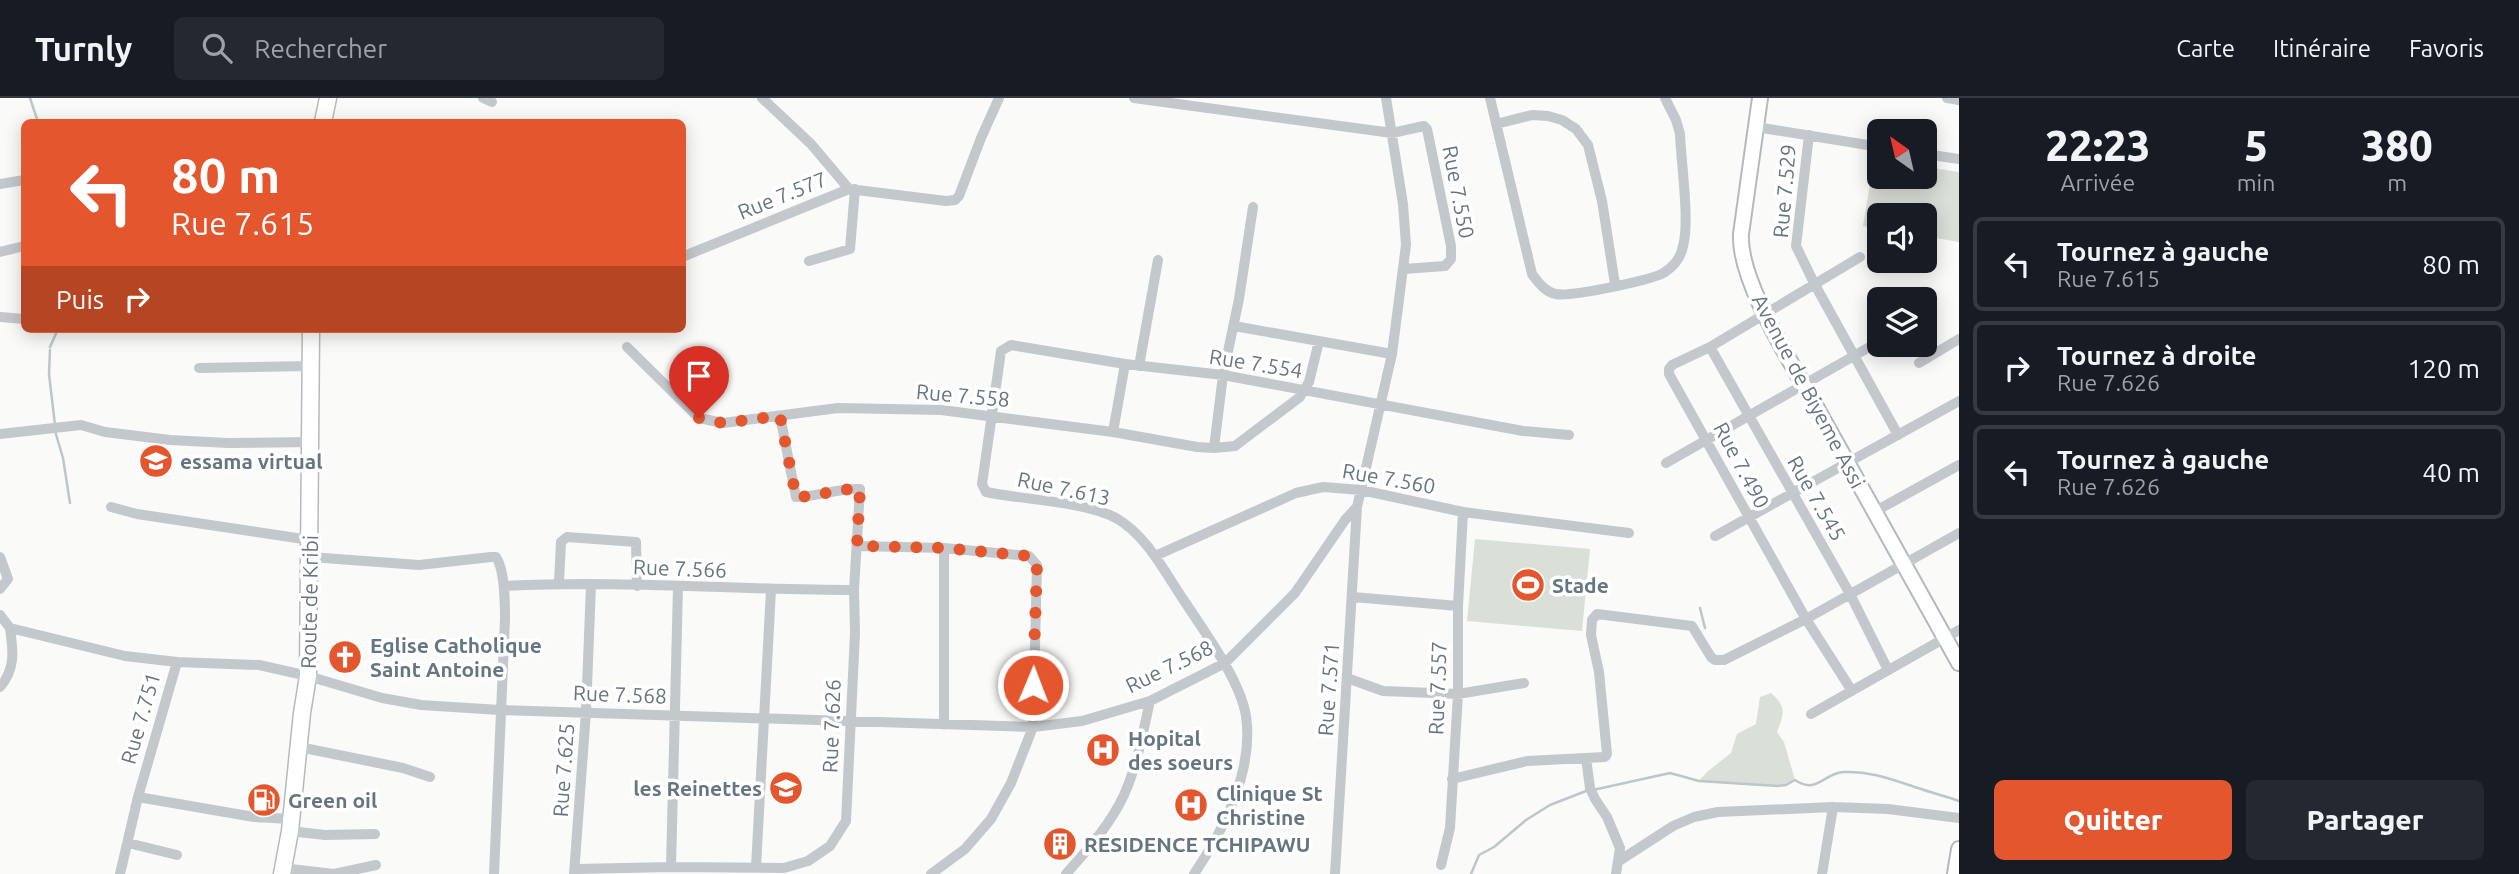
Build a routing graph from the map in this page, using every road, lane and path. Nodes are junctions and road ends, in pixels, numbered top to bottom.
1 (328, 98) edge
2 (762, 98) edge
3 (999, 98) edge
4 (1134, 98) edge
5 (1386, 98) edge
6 (1490, 98) edge
7 (1665, 98) edge
8 (1760, 98) edge
9 (1947, 98) edge
10 (1959, 100) edge
11 (1176, 101) edge
12 (324, 119) edge
13 (1496, 124) junction
14 (1756, 127) junction
15 (1392, 133) junction
16 (1809, 135) junction
17 (1867, 145) edge
18 (1937, 155) edge
19 (1959, 159) edge
20 (21, 180) edge
21 (0, 184) edge
22 (852, 189) junction
23 (1253, 207) dead end
24 (21, 247) edge
25 (0, 252) edge
26 (686, 255) edge
27 (1860, 257) dead end
28 (1158, 260) dead end
29 (808, 261) dead end
30 (1404, 269) junction
31 (1814, 283) junction
32 (1615, 285) junction
33 (1765, 313) junction
34 (0, 317) edge
35 (21, 320) edge
36 (1234, 326) junction
37 (311, 333) edge
38 (1959, 339) edge
39 (1319, 341) junction
40 (1710, 346) junction
41 (627, 347) dead end
42 (1867, 349) edge
43 (1392, 354) junction
44 (1855, 356) junction
45 (1919, 363) dead end
46 (1125, 364) junction
47 (310, 366) junction
48 (1139, 366) junction
49 (198, 368) dead end
50 (1223, 375) junction
51 (1804, 385) junction
52 (1304, 390) junction
53 (1959, 401) edge
54 (1382, 404) junction
55 (991, 415) junction
56 (780, 416) junction
57 (1749, 417) junction
58 (1112, 432) junction
59 (0, 434) edge
60 (1569, 435) dead end
61 (1898, 435) junction
62 (1708, 441) junction
63 (311, 442) junction
64 (1214, 448) junction
65 (1666, 463) dead end
66 (1847, 463) junction
67 (1959, 465) edge
68 (1361, 490) junction
69 (1793, 494) junction
70 (111, 507) dead end
71 (1357, 507) junction
72 (1462, 512) junction
73 (1874, 512) junction
74 (1749, 518) junction
75 (1629, 533) dead end
76 (1959, 533) edge
77 (1715, 536) dead end
78 (857, 546) junction
79 (944, 548) junction
80 (310, 549) junction
81 (1155, 556) junction
82 (0, 557) edge
83 (1903, 564) junction
84 (559, 582) junction
85 (592, 584) junction
86 (505, 586) junction
87 (637, 586) junction
88 (677, 587) junction
89 (0, 589) edge
90 (771, 590) junction
91 (854, 590) junction
92 (1850, 594) junction
93 (1353, 597) junction
94 (1458, 606) junction
95 (0, 615) edge
96 (1806, 619) junction
97 (10, 628) junction
98 (1959, 630) edge
99 (1945, 638) junction
100 (177, 662) junction
101 (1225, 663) junction
102 (1959, 663) edge
103 (1888, 670) junction
104 (308, 676) junction
105 (1347, 678) junction
106 (1524, 683) dead end
107 (0, 687) edge
108 (1852, 691) junction
109 (1458, 694) junction
110 (1150, 701) junction
111 (500, 710) junction
112 (586, 712) junction
113 (1811, 714) dead end
114 (675, 715) junction
115 (765, 718) junction
116 (849, 723) junction
117 (944, 725) junction
118 (1033, 727) junction
119 (299, 747) junction
120 (1586, 758) junction
121 (430, 777) dead end
122 (1452, 779) junction
123 (138, 797) junction
124 (1833, 807) junction
125 (1959, 818) edge
126 (290, 825) junction
127 (375, 834) dead end
128 (128, 843) junction
129 (1959, 849) edge
130 (177, 855) dead end
131 (1619, 861) junction
132 (376, 865) dead end
133 (1441, 865) dead end
134 (671, 867) junction
135 (756, 867) junction
136 (282, 871) edge
137 (575, 872) edge
138 (120, 874) edge
139 (494, 874) edge
140 (931, 874) edge
141 (1066, 874) edge
142 (1194, 874) edge
143 (1335, 874) edge
144 (1616, 874) edge
145 (1822, 874) edge
146 (1955, 874) edge

1 - 12 main road
2 - 22 street
3 - 22 street, Rue 7.577
4 - 11 street, Rue 7.550
5 - 15 street, Rue 7.568
6 - 13 street
7 - 32 street
8 - 14 main road, Avenue de Biyeme Assi
9 - 10 street
11 - 15 street, Rue 7.550
13 - 32 street
13 - 32 street
14 - 16 street
14 - 33 main road, Avenue de Biyeme Assi
15 - 30 street, Rue 7.568
15 - 30 street, Rue 7.550
16 - 17 street
16 - 31 street, Rue 7.529
18 - 19 street
20 - 21 street
22 - 26 street, Rue 7.577
22 - 29 street
23 - 36 street
24 - 25 street
27 - 31 street, Rue 7.490
28 - 48 street
30 - 43 street, Rue 7.568
31 - 33 street, Rue 7.490
31 - 44 street, Rue 7.529
33 - 40 street, Rue 7.490
33 - 51 main road, Avenue de Biyeme Assi
34 - 35 street
36 - 39 street
36 - 50 street
37 - 47 main road, Route de Kribi
38 - 45 street
39 - 43 street
39 - 52 street
40 - 57 street, Rue 7.545
40 - 62 street, Rue 7.490
41 - 56 street, Rue 7.558
42 - 44 street
43 - 54 street, Rue 7.568
44 - 51 street
44 - 61 street, Rue 7.529
46 - 48 street, Rue 7.554
46 - 55 street, Rue 7.554
46 - 58 street
47 - 49 street
47 - 63 main road, Route de Kribi
48 - 50 street, Rue 7.554
50 - 52 street, Rue 7.554
50 - 64 street
51 - 57 street
51 - 66 main road, Avenue de Biyeme Assi
52 - 54 street, Rue 7.554
52 - 64 street, Rue 7.558
53 - 61 street
54 - 60 street, Rue 7.554
54 - 68 street, Rue 7.568
55 - 56 street, Rue 7.558
55 - 58 street, Rue 7.558
55 - 81 street, Rue 7.613
56 - 78 street, Rue 7.626
57 - 62 street
57 - 69 street, Rue 7.545
58 - 64 street, Rue 7.558
59 - 63 street
61 - 66 street
62 - 65 street
62 - 74 street, Rue 7.490
63 - 80 main road, Route de Kribi
66 - 69 street
66 - 73 main road, Avenue de Biyeme Assi
67 - 73 street
68 - 71 street, Rue 7.568
68 - 72 street, Rue 7.560
68 - 81 street, Rue 7.560
69 - 74 street
69 - 92 street, Rue 7.545
70 - 80 street
71 - 93 street, Rue 7.571
71 - 101 street, Rue 7.568
72 - 75 street, Rue 7.560
72 - 94 street, Rue 7.557
73 - 83 main road, Avenue de Biyeme Assi
74 - 77 street
74 - 96 street, Rue 7.490
76 - 83 street
78 - 79 street
78 - 91 street, Rue 7.626
79 - 117 street
79 - 118 street
80 - 86 street
80 - 104 main road, Route de Kribi
81 - 101 street, Rue 7.613
82 - 89 street
83 - 92 street
83 - 99 main road, Avenue de Biyeme Assi
84 - 85 street, Rue 7.566
84 - 86 street, Rue 7.566
84 - 87 street
85 - 87 street, Rue 7.566
85 - 112 street, Rue 7.625
86 - 111 street
87 - 88 street, Rue 7.566
88 - 90 street, Rue 7.566
88 - 114 street
90 - 91 street, Rue 7.566
90 - 115 street
91 - 116 street, Rue 7.626
92 - 96 street
92 - 103 street, Rue 7.545
93 - 94 street
93 - 105 street, Rue 7.571
94 - 109 street, Rue 7.557
95 - 97 street
96 - 108 street, Rue 7.490
96 - 120 street
97 - 100 street
97 - 107 street
98 - 99 street
99 - 102 main road, Avenue de Biyeme Assi
99 - 103 street
100 - 104 street, Rue 7.751
100 - 123 street, Rue 7.751
101 - 110 street, Rue 7.568
101 - 142 street, Rue 7.613
103 - 108 street
104 - 111 street, Rue 7.568
104 - 119 main road, Route de Kribi
105 - 109 street
105 - 143 street, Rue 7.571
106 - 109 street
108 - 113 street
109 - 122 street, Rue 7.557
110 - 118 street, Rue 7.568
110 - 141 street
111 - 112 street, Rue 7.568
111 - 139 street
112 - 114 street, Rue 7.568
112 - 137 street, Rue 7.625
114 - 115 street, Rue 7.568
114 - 134 street
115 - 116 street, Rue 7.568
115 - 135 street
116 - 117 street, Rue 7.568
116 - 135 street, Rue 7.626
117 - 118 street, Rue 7.568
118 - 140 street
119 - 121 street
119 - 126 main road, Route de Kribi
120 - 122 street
120 - 131 street
122 - 133 street, Rue 7.557
123 - 126 street
123 - 128 street, Rue 7.751
124 - 125 street
124 - 131 street
124 - 145 street
126 - 127 street
126 - 136 main road, Route de Kribi
128 - 130 street
128 - 138 street, Rue 7.751
129 - 146 main road
131 - 144 street
132 - 136 street
134 - 135 street, Rue 7.626
134 - 137 street, Rue 7.626

